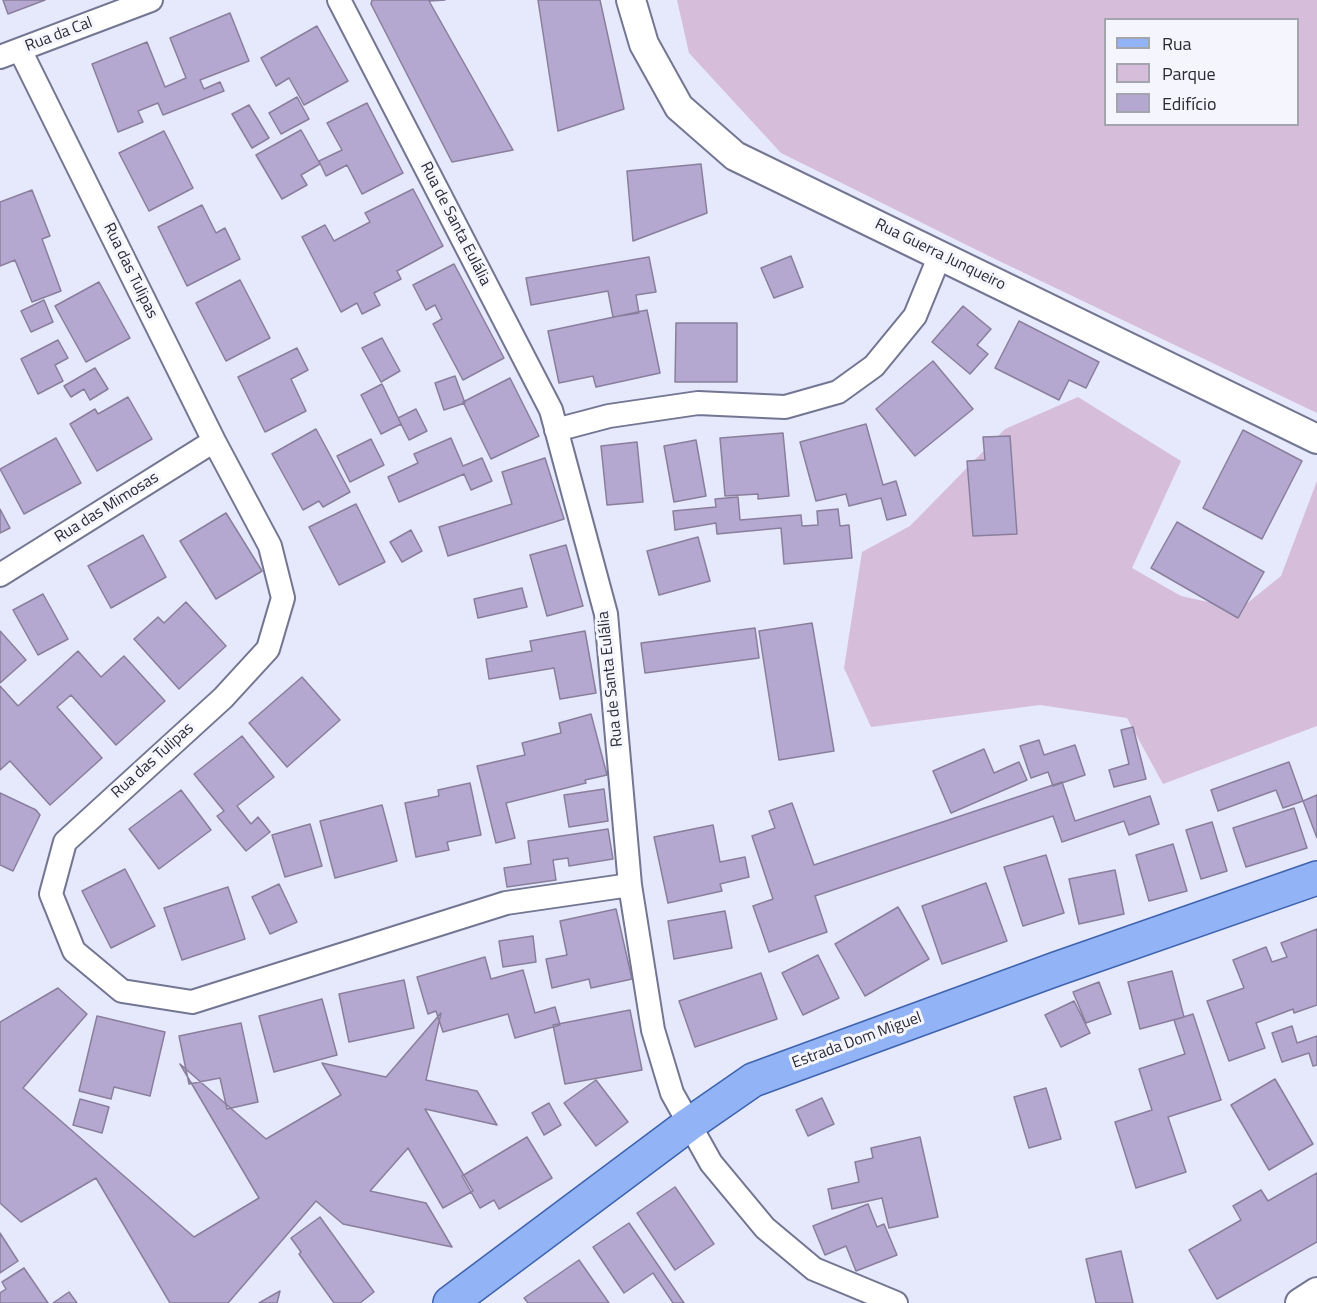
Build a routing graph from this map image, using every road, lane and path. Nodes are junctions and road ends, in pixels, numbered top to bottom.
1 (151, 0) edge
2 (339, 0) edge
3 (631, 0) edge
4 (10, 53) edge
5 (940, 255) junction
6 (556, 429) junction
7 (1317, 439) edge
8 (214, 441) junction
9 (0, 575) edge
10 (1317, 878) edge
11 (630, 885) junction
12 (688, 1125) junction
13 (1317, 1292) edge
14 (450, 1303) edge
15 (896, 1303) edge
16 (1300, 1303) edge

1 - 4 street, Rua da Cal
2 - 6 street, Rua de Santa Eulália
3 - 5 street, Rua Guerra Junqueiro
4 - 8 street, Rua das Tulipas
5 - 6 street
5 - 7 street, Rua Guerra Junqueiro
6 - 11 street, Rua de Santa Eulália
8 - 9 street, Rua das Mimosas
8 - 11 street, Rua das Tulipas
10 - 12 main road, Estrada Dom Miguel
11 - 12 street, Rua de Santa Eulália
12 - 14 main road, Estrada Dom Miguel
12 - 15 street, Rua de Santa Eulália
13 - 16 street

